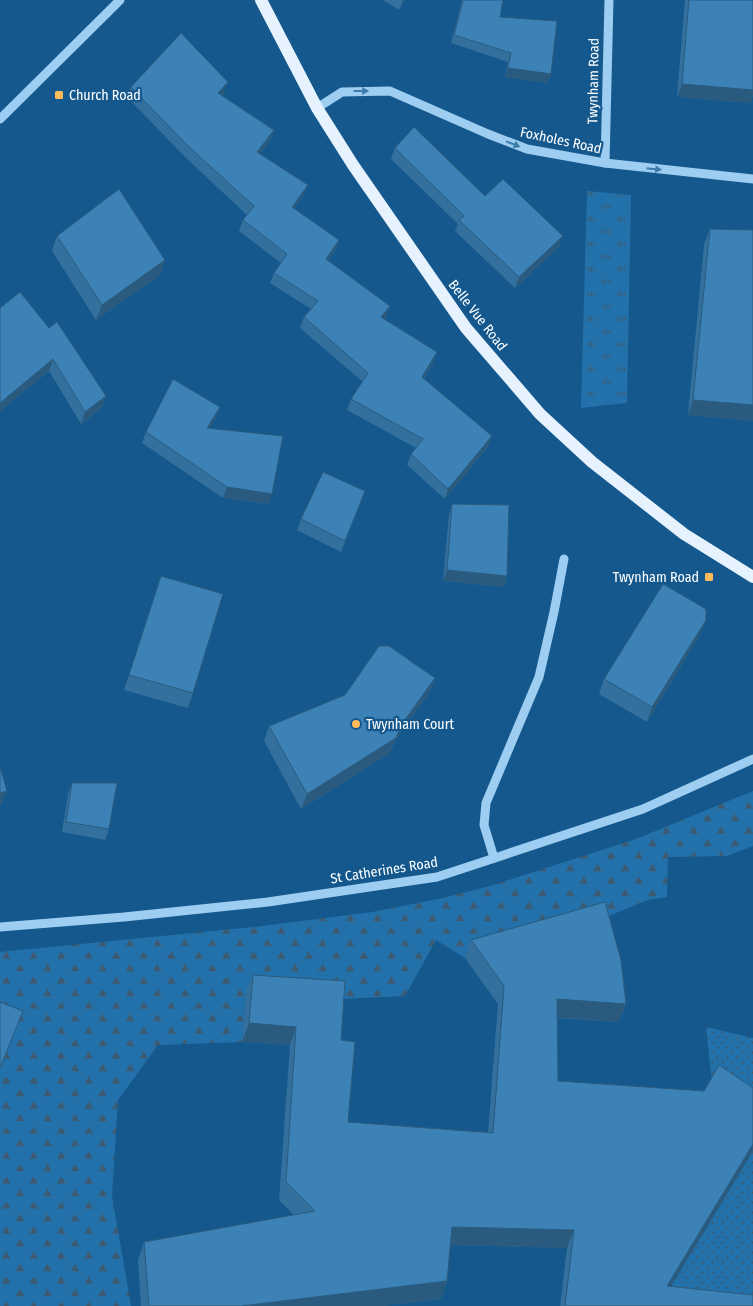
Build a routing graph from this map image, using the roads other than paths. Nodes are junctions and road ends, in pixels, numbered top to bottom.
1 (120, 0) edge
2 (261, 0) edge
3 (609, 0) edge
4 (318, 108) junction
5 (0, 119) edge
6 (605, 164) junction
7 (753, 179) edge
8 (564, 559) dead end
9 (753, 577) edge
10 (753, 759) edge
11 (494, 858) junction
12 (0, 927) edge

1 - 5 street
2 - 4 main road, Belle Vue Road
3 - 6 street, Twynham Road
4 -> 6 street, Foxholes Road
4 - 9 main road, Belle Vue Road
6 -> 7 street, Foxholes Road
8 - 11 street
10 - 11 street, St Catherines Road
11 - 12 street, St Catherines Road

